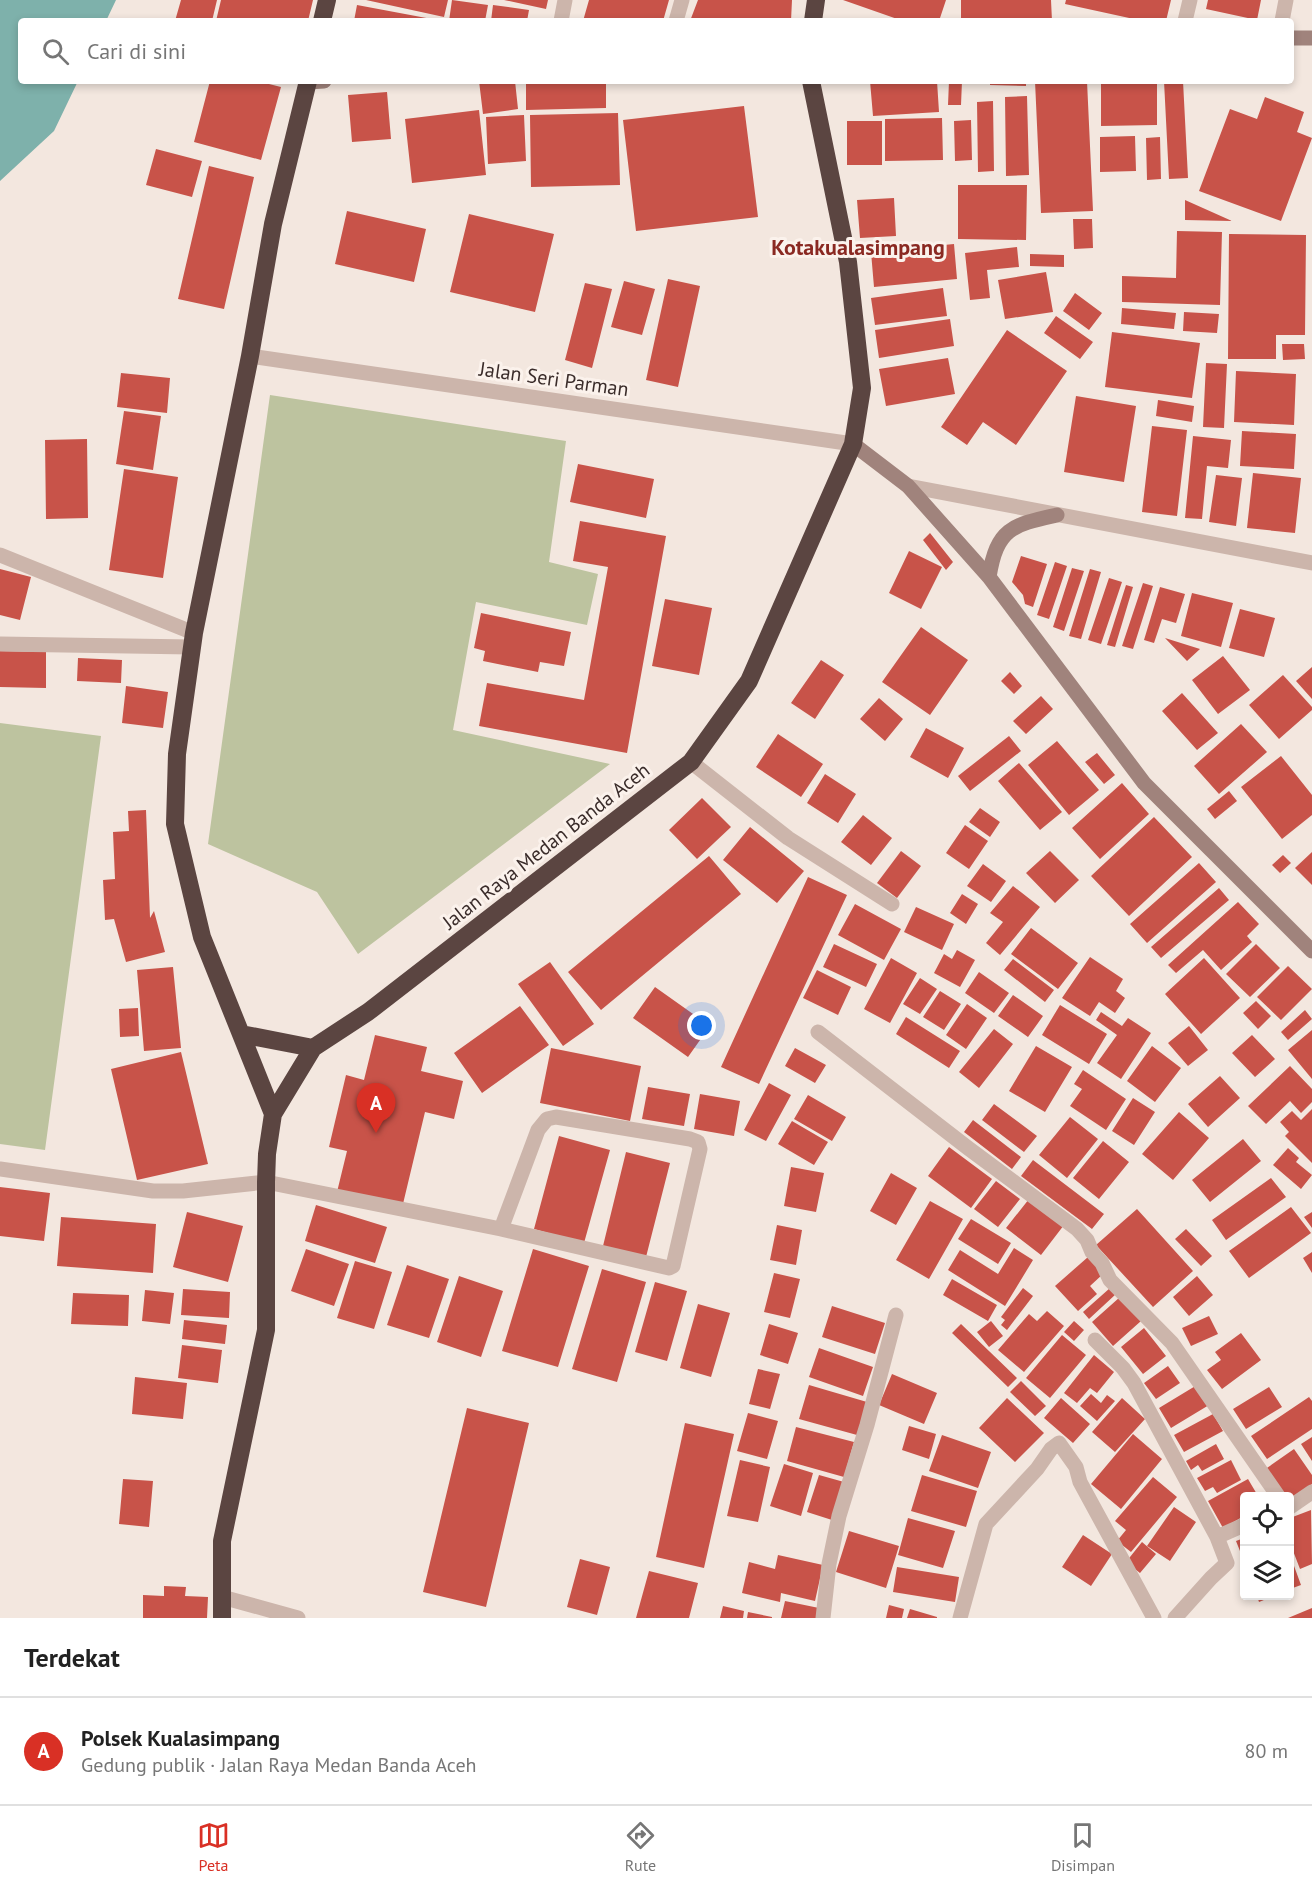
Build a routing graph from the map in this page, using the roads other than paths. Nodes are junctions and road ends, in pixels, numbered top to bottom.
1 (327, 0) edge
2 (565, 0) edge
3 (682, 0) edge
4 (816, 0) edge
5 (1190, 0) edge
6 (1286, 0) edge
7 (323, 18) edge
8 (562, 18) edge
9 (677, 18) edge
10 (813, 18) edge
11 (1186, 18) edge
12 (1283, 18) edge
13 (1294, 38) edge
14 (1312, 38) edge
15 (312, 84) edge
16 (812, 84) edge
17 (250, 356) junction
18 (853, 444) junction
19 (908, 486) junction
20 (1057, 515) junction
21 (0, 555) edge
22 (1312, 563) edge
23 (988, 577) junction
24 (193, 640) junction
25 (0, 644) edge
26 (691, 762) junction
27 (892, 904) dead end
28 (1312, 951) edge
29 (818, 1032) dead end
30 (241, 1034) junction
31 (313, 1048) junction
32 (273, 1114) junction
33 (0, 1169) edge
34 (266, 1182) junction
35 (501, 1228) junction
36 (896, 1315) dead end
37 (1095, 1340) dead end
38 (1275, 1492) edge
39 (1312, 1492) edge
40 (1294, 1504) edge
41 (1240, 1527) edge
42 (1217, 1537) junction
43 (222, 1597) junction
44 (222, 1618) edge
45 (298, 1618) edge
46 (823, 1618) edge
47 (960, 1618) edge
48 (1154, 1618) edge
49 (1174, 1618) edge

1 - 7 highway
2 - 8 street
3 - 9 street
4 - 10 highway
5 - 11 street
6 - 12 street
13 - 14 street
15 - 17 highway
16 - 18 highway, Jalan Raya Medan Banda Aceh
17 - 18 street, Jalan Seri Parman
17 - 24 highway
18 - 19 street
18 - 26 highway, Jalan Raya Medan Banda Aceh
19 - 20 street
19 - 23 street
20 - 22 street
20 - 23 street
21 - 24 street
23 - 28 street
24 - 25 street
24 - 30 highway
26 - 27 street
26 - 31 highway, Jalan Raya Medan Banda Aceh
29 - 38 street
30 - 31 highway
30 - 32 highway
31 - 32 highway, Jalan Raya Medan Banda Aceh
32 - 34 highway, Jalan Raya Medan Banda Aceh
33 - 34 street
34 - 35 street
34 - 43 highway, Jalan Raya Medan Banda Aceh
35 - 35 street
36 - 46 street
37 - 42 street
39 - 40 street
41 - 42 street
42 - 49 street
43 - 44 highway, Jalan Raya Medan Banda Aceh
43 - 45 street
47 - 48 street

